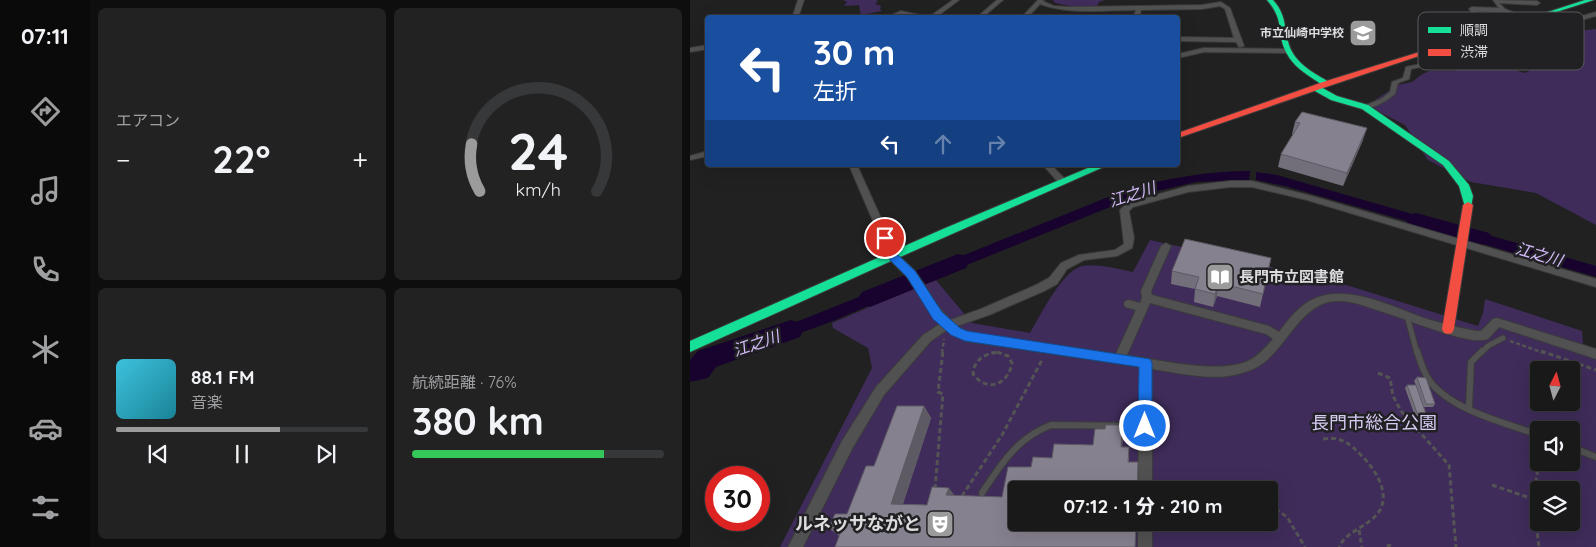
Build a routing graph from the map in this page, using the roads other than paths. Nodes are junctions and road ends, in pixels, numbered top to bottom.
1 (800, 0) edge
2 (945, 0) edge
3 (1000, 0) edge
4 (1270, 0) edge
5 (1591, 0) edge
6 (1040, 1) edge
7 (954, 2) edge
8 (1537, 3) dead end
9 (1139, 7) junction
10 (1064, 9) junction
11 (1097, 9) junction
12 (1503, 10) junction
13 (1474, 12) edge
14 (1508, 12) edge
15 (1553, 12) edge
16 (1093, 14) dead end
17 (797, 15) edge
18 (895, 15) edge
19 (912, 15) edge
20 (934, 15) edge
21 (982, 15) edge
22 (1026, 15) edge
23 (1056, 15) edge
24 (1137, 15) edge
25 (1180, 39) edge
26 (1238, 40) junction
27 (705, 48) edge
28 (1243, 49) junction
29 (690, 50) edge
30 (1288, 51) junction
31 (1418, 55) edge
32 (1180, 56) edge
33 (1418, 66) edge
34 (1321, 86) junction
35 (1365, 107) junction
36 (1180, 135) edge
37 (705, 154) edge
38 (690, 158) edge
39 (854, 167) edge
40 (1049, 167) edge
41 (1098, 167) edge
42 (1062, 181) junction
43 (1462, 244) junction
44 (1166, 246) dead end
45 (893, 256) junction
46 (1596, 283) edge
47 (919, 286) joint
48 (1145, 303) junction
49 (1129, 304) dead end
50 (1407, 315) junction
51 (1448, 329) junction
52 (946, 331) junction
53 (1503, 338) road end
54 (1280, 339) junction
55 (690, 347) edge
56 (1596, 354) edge
57 (1120, 358) junction
58 (1146, 363) junction
59 (1469, 408) junction
60 (1145, 426) junction
61 (1530, 432) edge
62 (1580, 451) edge
63 (1596, 457) edge
64 (1145, 481) edge
65 (982, 493) dead end
66 (1145, 531) edge
67 (795, 547) edge
68 (1145, 547) edge

1 - 17 street
2 - 7 street
3 - 21 street
4 - 30 street
5 - 15 street
6 - 10 street
6 - 22 street
7 - 20 street
8 - 12 street
9 - 11 street
9 - 24 street
9 - 26 street
10 - 11 street
10 - 23 street
11 - 16 street
12 - 13 street
12 - 14 street
18 - 19 street
25 - 26 street
26 - 28 street
27 - 29 street
28 - 30 street
28 - 32 street
30 - 34 street
31 - 34 street
33 - 35 street
34 - 35 street
34 - 36 street
35 - 43 street
37 - 38 street
39 - 45 street
40 - 42 street
41 - 42 street
42 - 45 street
43 - 46 street
43 - 51 street
43 - 52 street
44 - 48 street
45 - 47 street
45 - 55 street
47 - 52 street
48 - 49 street
48 - 54 street
48 - 57 street
50 - 51 street
50 - 54 street
50 - 59 lane
51 - 56 street
52 - 57 street
52 - 67 street
53 - 59 lane
54 - 58 street
57 - 58 street
58 - 60 street
59 - 61 lane
60 - 64 street
60 - 65 lane
62 - 63 lane
66 - 68 street

